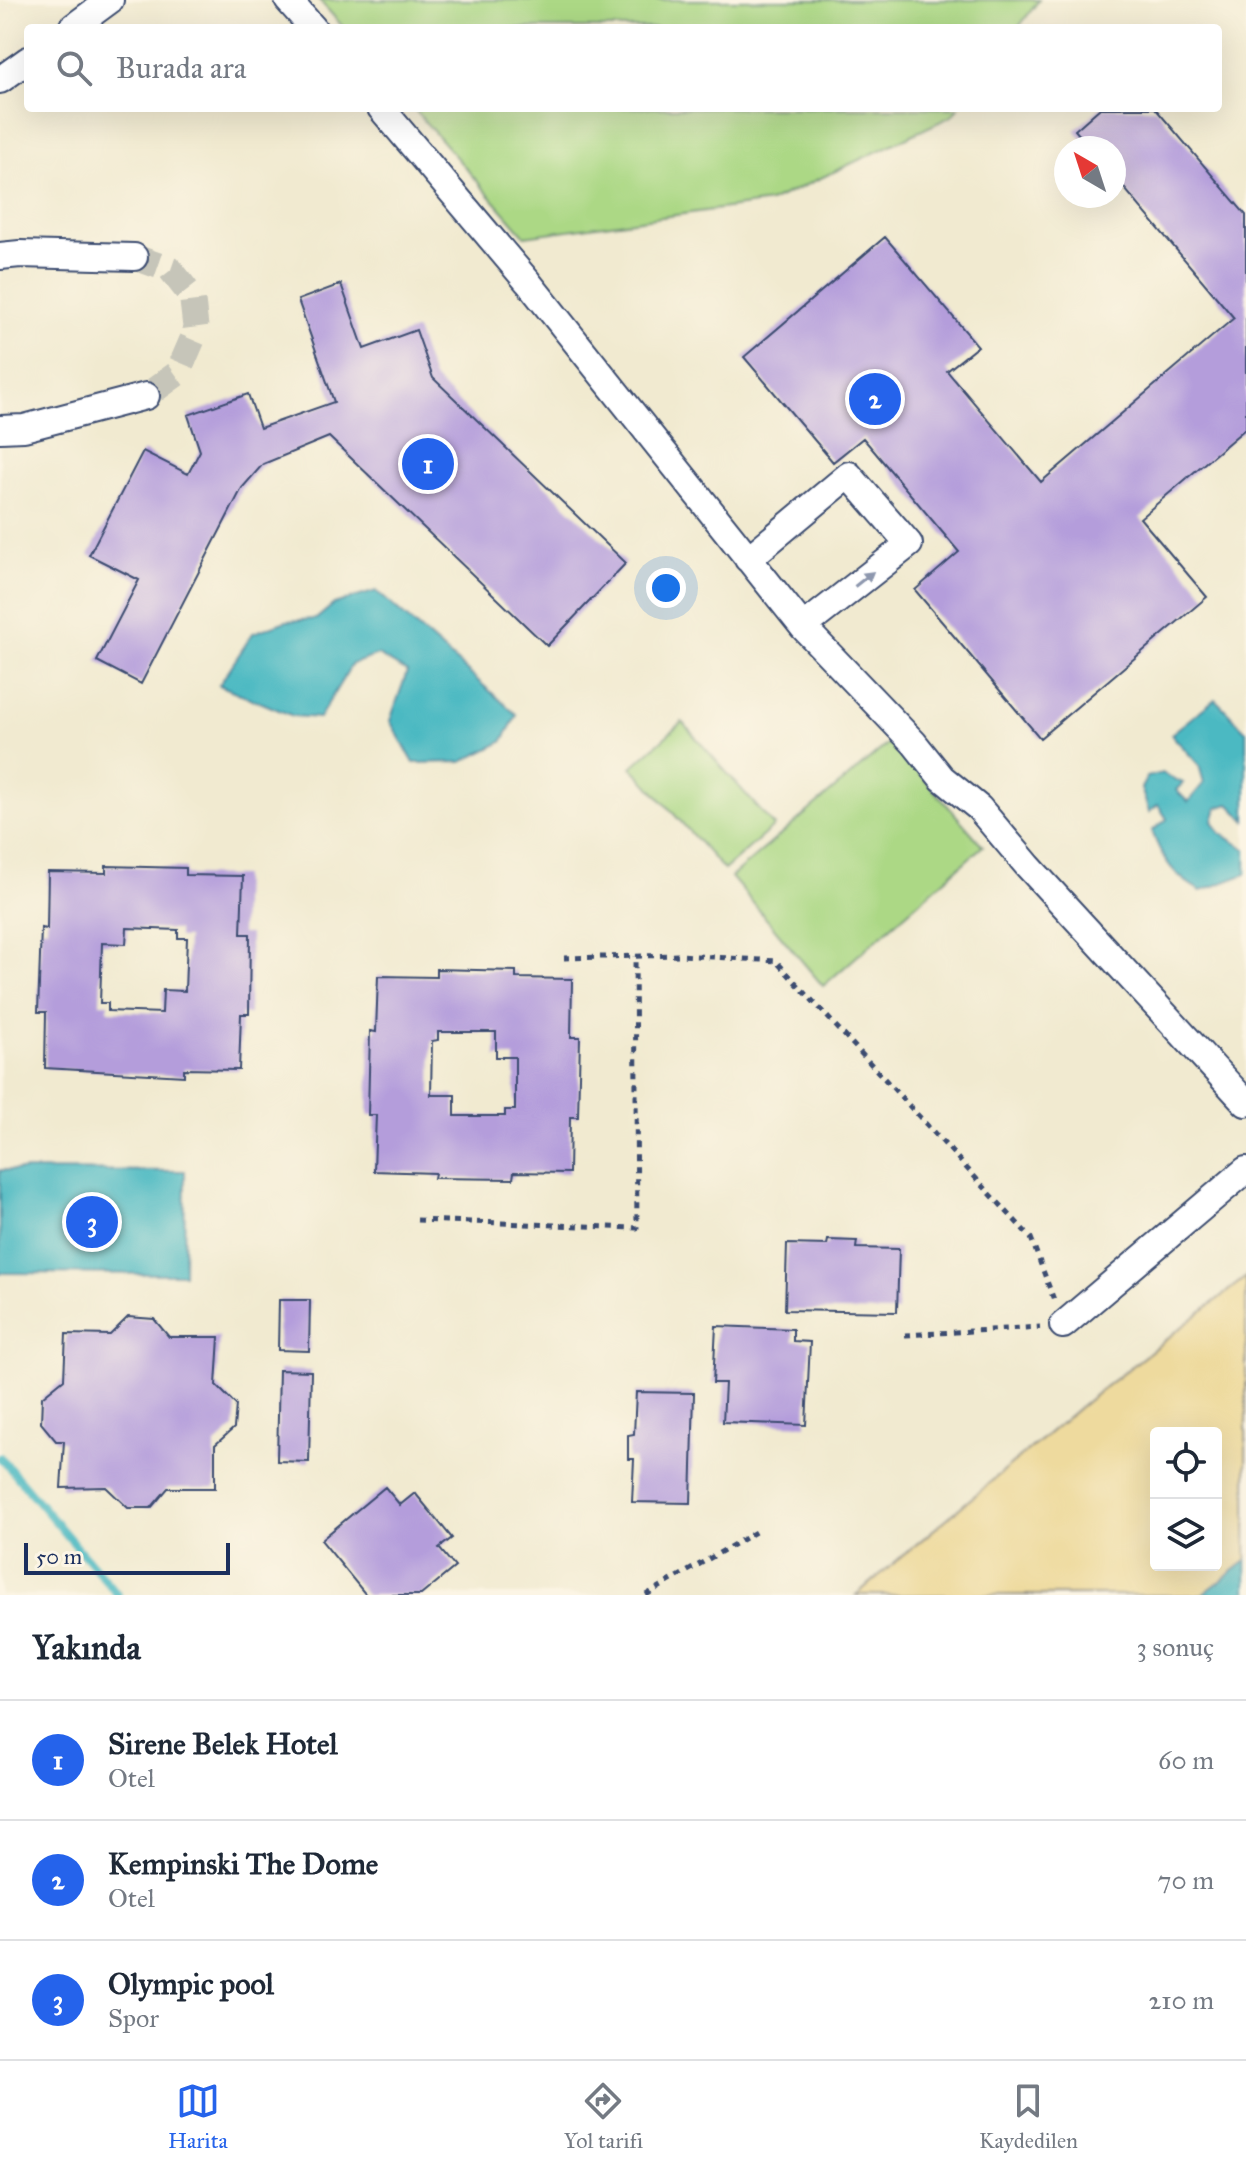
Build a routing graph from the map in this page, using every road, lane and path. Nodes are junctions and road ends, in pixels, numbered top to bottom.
1 (110, 0) edge
2 (288, 0) edge
3 (77, 24) edge
4 (309, 24) edge
5 (24, 63) edge
6 (0, 80) edge
7 (384, 112) edge
8 (0, 256) edge
9 (134, 257) tunnel mouth
10 (146, 396) tunnel mouth
11 (0, 429) edge
12 (748, 559) junction
13 (803, 627) junction
14 (635, 956) junction
15 (564, 958) dead end
16 (1246, 1102) edge
17 (1246, 1170) edge
18 (417, 1220) dead end
19 (1063, 1325) junction
20 (905, 1335) dead end
21 (759, 1530) dead end
22 (646, 1595) edge

1 - 3 street
2 - 4 street
5 - 6 street
7 - 12 street
8 - 9 street
10 - 11 street
12 - 13 street
13 -> 12 street
13 - 16 street
14 - 15 path
14 - 18 path
14 - 19 path
17 - 19 street
19 - 20 path
21 - 22 path

